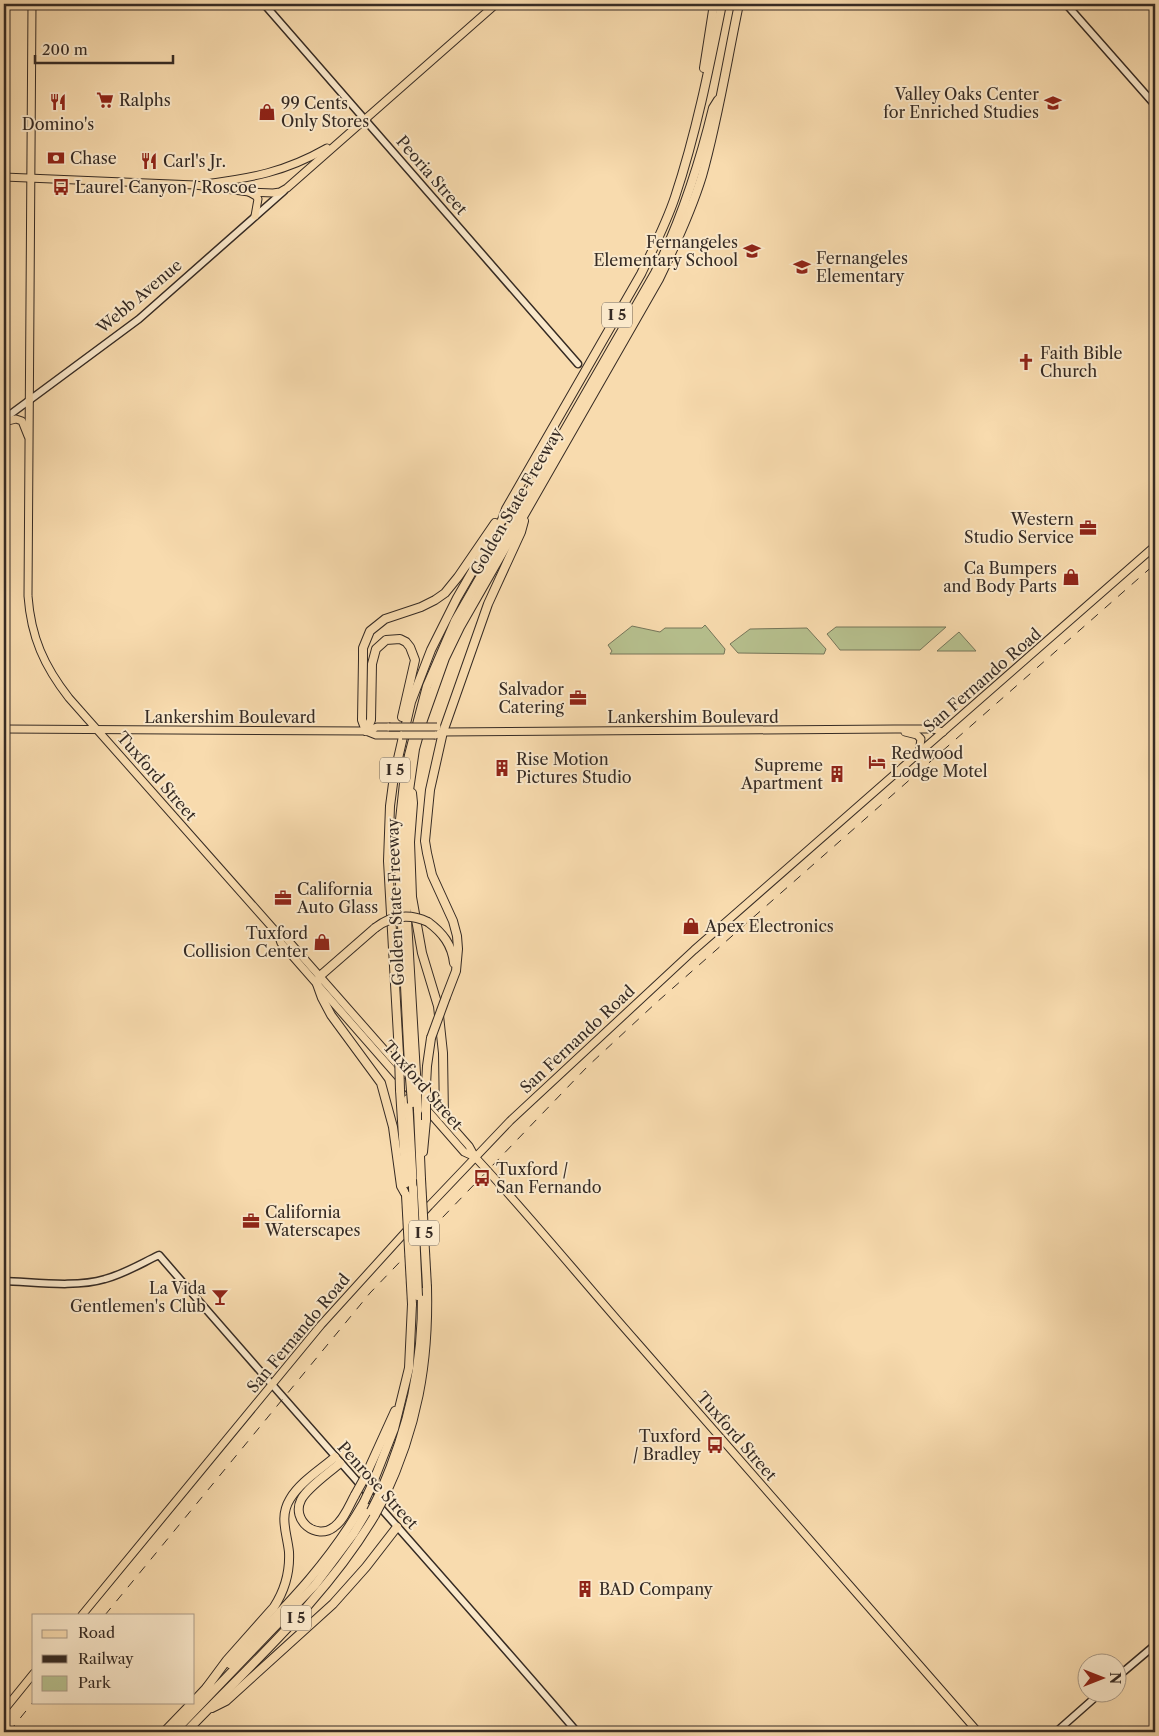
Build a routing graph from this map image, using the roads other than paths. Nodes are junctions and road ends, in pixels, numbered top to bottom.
1 (32, 4) edge
2 (264, 4) edge
3 (496, 4) edge
4 (714, 4) edge
5 (722, 4) edge
6 (739, 4) edge
7 (743, 4) edge
8 (1066, 4) edge
9 (737, 14) junction
10 (705, 89) junction
11 (721, 97) junction
12 (1155, 105) edge
13 (701, 108) junction
14 (366, 118) junction
15 (342, 138) junction
16 (4, 177) edge
17 (32, 177) junction
18 (195, 185) junction
19 (287, 188) junction
20 (249, 192) junction
21 (255, 216) junction
22 (578, 364) dead end
23 (30, 400) junction
24 (4, 420) edge
25 (30, 440) junction
26 (506, 509) junction
27 (526, 511) junction
28 (1155, 546) edge
29 (4, 729) edge
30 (440, 729) junction
31 (896, 729) junction
32 (98, 730) junction
33 (366, 731) junction
34 (403, 731) junction
35 (942, 732) junction
36 (919, 753) junction
37 (410, 780) junction
38 (278, 934) junction
39 (320, 976) junction
40 (317, 984) junction
41 (446, 996) junction
42 (340, 1010) junction
43 (357, 1018) junction
44 (408, 1064) junction
45 (444, 1117) junction
46 (475, 1157) junction
47 (421, 1169) junction
48 (417, 1184) junction
49 (406, 1195) junction
50 (4, 1281) edge
51 (423, 1292) junction
52 (271, 1385) junction
53 (402, 1399) junction
54 (337, 1460) junction
55 (379, 1492) junction
56 (370, 1509) junction
57 (397, 1527) junction
58 (83, 1614) edge
59 (1155, 1645) edge
60 (1126, 1670) edge
61 (32, 1675) edge
62 (207, 1687) junction
63 (195, 1700) edge
64 (191, 1704) edge
65 (1088, 1704) edge
66 (4, 1710) edge
67 (206, 1711) junction
68 (164, 1732) edge
69 (174, 1732) edge
70 (178, 1732) edge
71 (186, 1732) edge
72 (577, 1732) edge
73 (978, 1732) edge
74 (1056, 1732) edge

1 - 17 main road, Tuxford Street
2 - 14 street, Peoria Street
3 - 14 main road
4 - 10 highway
5 - 10 highway, Golden State Freeway / I 5
6 - 9 highway, Golden State Freeway / I 5
7 - 9 highway
8 - 12 street
9 - 11 highway, Golden State Freeway / I 5
10 - 13 highway, Golden State Freeway / I 5
11 - 27 highway, Golden State Freeway / I 5
11 - 44 highway
13 - 26 highway, Golden State Freeway / I 5
13 - 44 highway
14 - 15 main road
14 - 22 street, Peoria Street
15 - 18 main road
15 - 19 main road
16 - 17 main road
17 - 18 main road
17 - 23 main road, Tuxford Street
18 - 20 main road
19 - 20 main road
19 - 21 street, Webb Avenue
20 - 21 main road
21 - 23 street, Webb Avenue
23 - 24 street, Webb Avenue
23 - 25 main road, Tuxford Street
24 - 25 main road
25 - 32 main road, Tuxford Street
26 - 33 highway
26 - 34 highway, Golden State Freeway / I 5
27 - 30 highway
27 - 37 highway, Golden State Freeway / I 5
28 - 35 main road, San Fernando Road
29 - 32 main road, Lankershim Boulevard
30 - 31 main road, Lankershim Boulevard
30 - 33 main road, Lankershim Boulevard, bridge
30 - 33 main road, Lankershim Boulevard, bridge
30 - 41 highway
31 - 35 main road, Lankershim Boulevard
31 - 36 main road
32 - 33 main road, Lankershim Boulevard
32 - 38 main road, Tuxford Street
33 - 34 highway
34 - 49 highway, Golden State Freeway / I 5, bridge
35 - 36 main road, San Fernando Road
36 - 46 main road, San Fernando Road
37 - 45 highway
37 - 47 highway, Golden State Freeway / I 5, bridge
38 - 39 main road, Tuxford Street
38 - 40 main road, Tuxford Street
39 - 40 highway
39 - 41 highway, bridge
39 - 43 main road, Tuxford Street
40 - 42 main road, Tuxford Street
40 - 49 highway
41 - 47 highway, bridge
42 - 43 main road
42 - 46 main road, Tuxford Street
43 - 45 main road, Tuxford Street
44 - 48 highway, bridge
45 - 46 main road, Tuxford Street
46 - 52 main road, San Fernando Road
46 - 73 main road, Tuxford Street
47 - 48 highway, Golden State Freeway / I 5
48 - 51 highway, Golden State Freeway / I 5, bridge
48 - 51 highway, bridge
49 - 53 highway, Golden State Freeway / I 5, bridge
50 - 52 street, Penrose Street
51 - 55 highway
51 - 55 highway, Golden State Freeway / I 5
52 - 54 street, Penrose Street
52 - 58 main road, San Fernando Road
53 - 54 highway, bridge
53 - 55 highway, Golden State Freeway / I 5
54 - 57 street, Penrose Street
54 - 62 highway
55 - 56 highway, Golden State Freeway / I 5, bridge
55 - 56 highway, Golden State Freeway / I 5, bridge
56 - 62 highway, Golden State Freeway / I 5
56 - 67 highway, Golden State Freeway / I 5
56 - 69 highway
56 - 70 highway
57 - 67 highway
57 - 72 street, Penrose Street
59 - 60 street
61 - 66 main road
62 - 63 highway, Golden State Freeway / I 5
64 - 68 highway, Golden State Freeway / I 5
65 - 74 street
67 - 71 highway, Golden State Freeway / I 5

